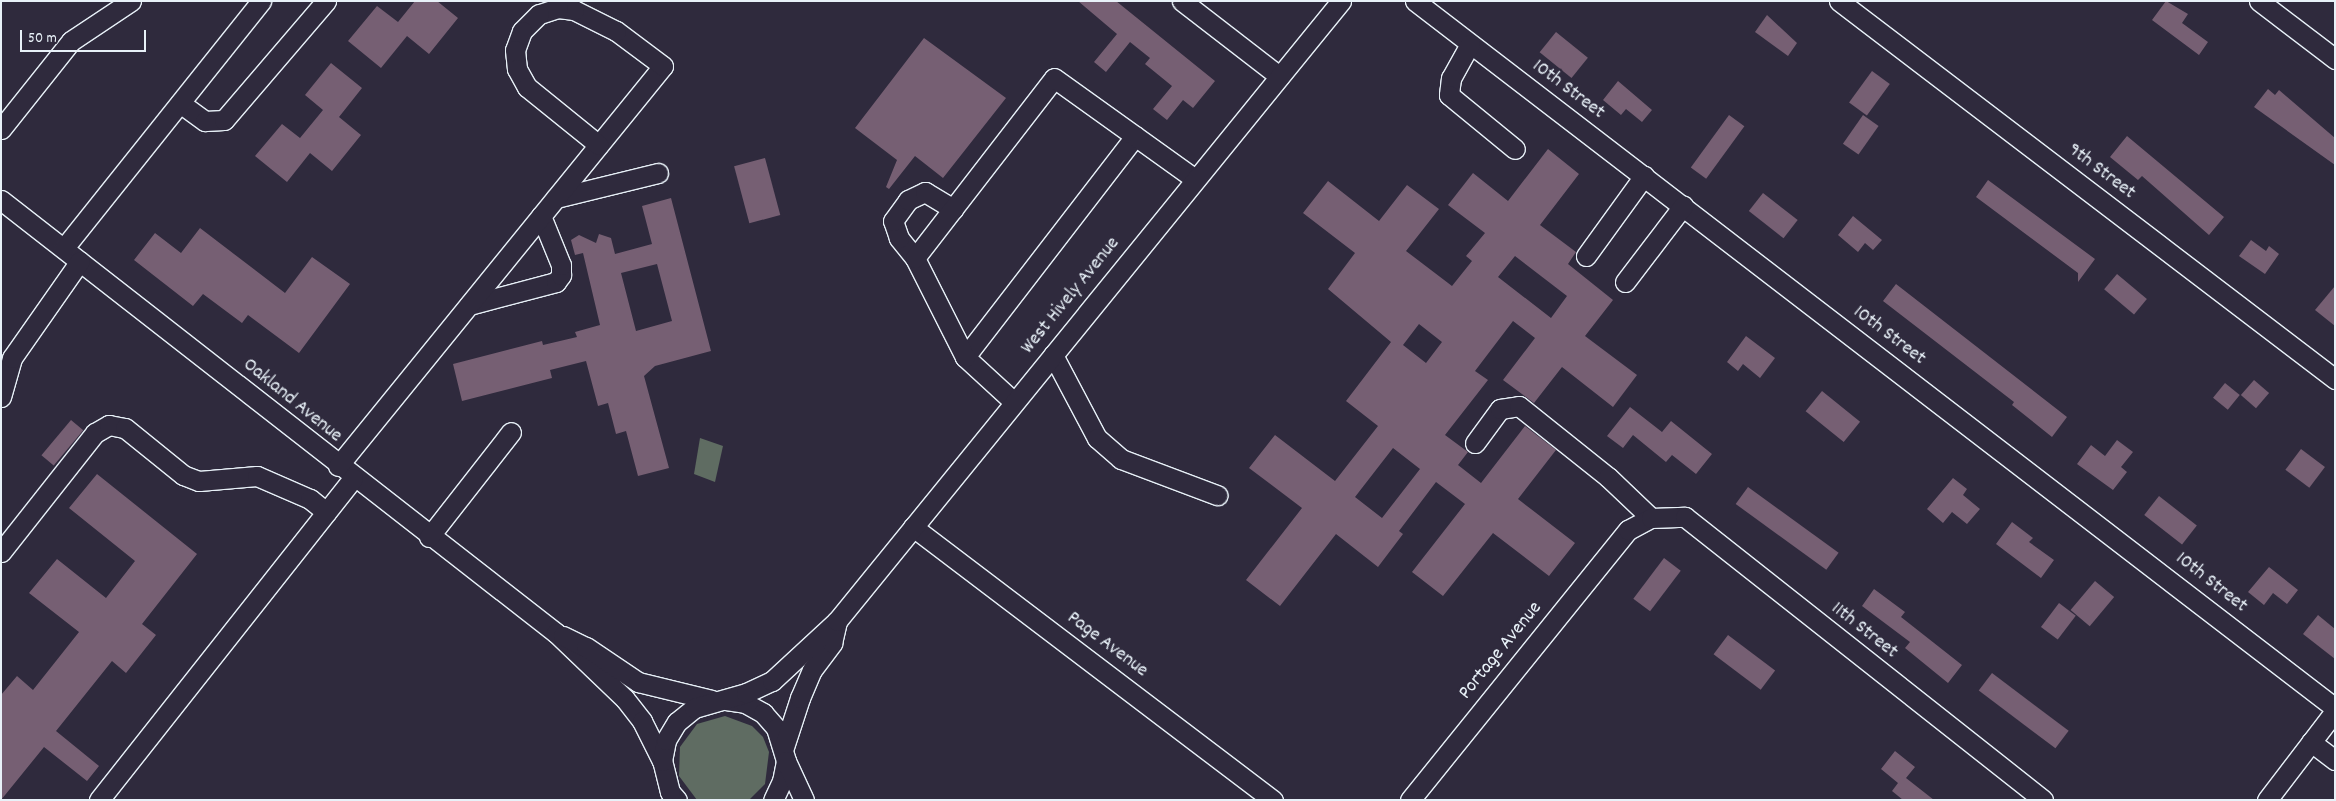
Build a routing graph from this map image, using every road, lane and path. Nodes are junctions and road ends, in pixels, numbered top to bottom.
1 (131, 1) edge
2 (262, 1) edge
3 (326, 1) edge
4 (1182, 1) edge
5 (1340, 1) edge
6 (1415, 1) edge
7 (1839, 1) edge
8 (2259, 1) edge
9 (1470, 44) junction
10 (2335, 59) edge
11 (1279, 76) junction
12 (180, 103) junction
13 (1, 129) edge
14 (1136, 136) junction
15 (599, 145) junction
16 (1515, 150) dead end
17 (658, 173) dead end
18 (1644, 176) junction
19 (1195, 179) junction
20 (556, 198) junction
21 (1, 200) edge
22 (1682, 206) junction
23 (953, 209) junction
24 (541, 216) junction
25 (64, 248) junction
26 (1586, 256) dead end
27 (915, 258) junction
28 (80, 261) junction
29 (1625, 282) dead end
30 (469, 305) junction
31 (1053, 355) junction
32 (965, 357) junction
33 (2335, 379) edge
34 (1, 397) edge
35 (1014, 402) junction
36 (511, 432) dead end
37 (1475, 443) dead end
38 (338, 466) junction
39 (353, 478) junction
40 (1217, 495) dead end
41 (326, 512) junction
42 (1651, 518) junction
43 (913, 527) junction
44 (429, 537) junction
45 (1, 552) edge
46 (838, 620) junction
47 (556, 633) junction
48 (719, 700) junction
49 (2335, 710) edge
50 (2311, 742) junction
51 (785, 754) junction
52 (2335, 760) edge
53 (663, 766) junction
54 (99, 800) edge
55 (657, 800) edge
56 (676, 800) edge
57 (773, 800) edge
58 (804, 800) edge
59 (1273, 800) edge
60 (1410, 800) edge
61 (2043, 800) edge
62 (2267, 800) edge

1 - 13 street
2 - 12 street
3 - 12 street
4 - 11 street
5 - 11 street, West Hively Avenue
6 - 9 street, 10th Street
7 - 33 street, 9th Street
8 - 10 street
9 - 16 street
9 - 18 street, 10th Street
11 - 19 street, West Hively Avenue
12 - 25 street
14 - 19 street
14 - 23 street
14 - 32 street
15 - 15 street
15 - 20 street
17 - 20 street
18 - 22 street, 10th Street
18 - 26 street
19 - 31 street, West Hively Avenue
20 - 24 street
21 - 25 street, Oakland Avenue
22 - 29 street
22 - 49 street, 10th Street
23 - 27 street
23 - 27 street
24 - 30 street
24 - 30 street
25 - 28 street, Oakland Avenue
27 - 32 street
28 - 34 street
28 - 38 street, Oakland Avenue
30 - 38 street
31 - 35 street, West Hively Avenue
31 - 40 street
32 - 35 street
35 - 43 street, West Hively Avenue
36 - 44 street
37 - 42 street
38 - 39 street, Oakland Avenue
39 - 41 street
39 - 44 street, Oakland Avenue
41 - 45 street
41 - 54 street
42 - 60 street, Portage Avenue
42 - 61 street, 11th Street
43 - 46 street, West Hively Avenue
43 - 59 street, Page Avenue
44 - 47 street, Oakland Avenue
46 - 48 street
46 - 51 street
47 - 48 street, Oakland Avenue
47 - 53 street, Oakland Avenue
48 - 51 street, Oakland Avenue
48 - 53 street
49 - 50 street
50 - 52 street
50 - 62 street
51 - 57 street
51 - 58 street
53 - 55 street
53 - 56 street, Oakland Avenue

